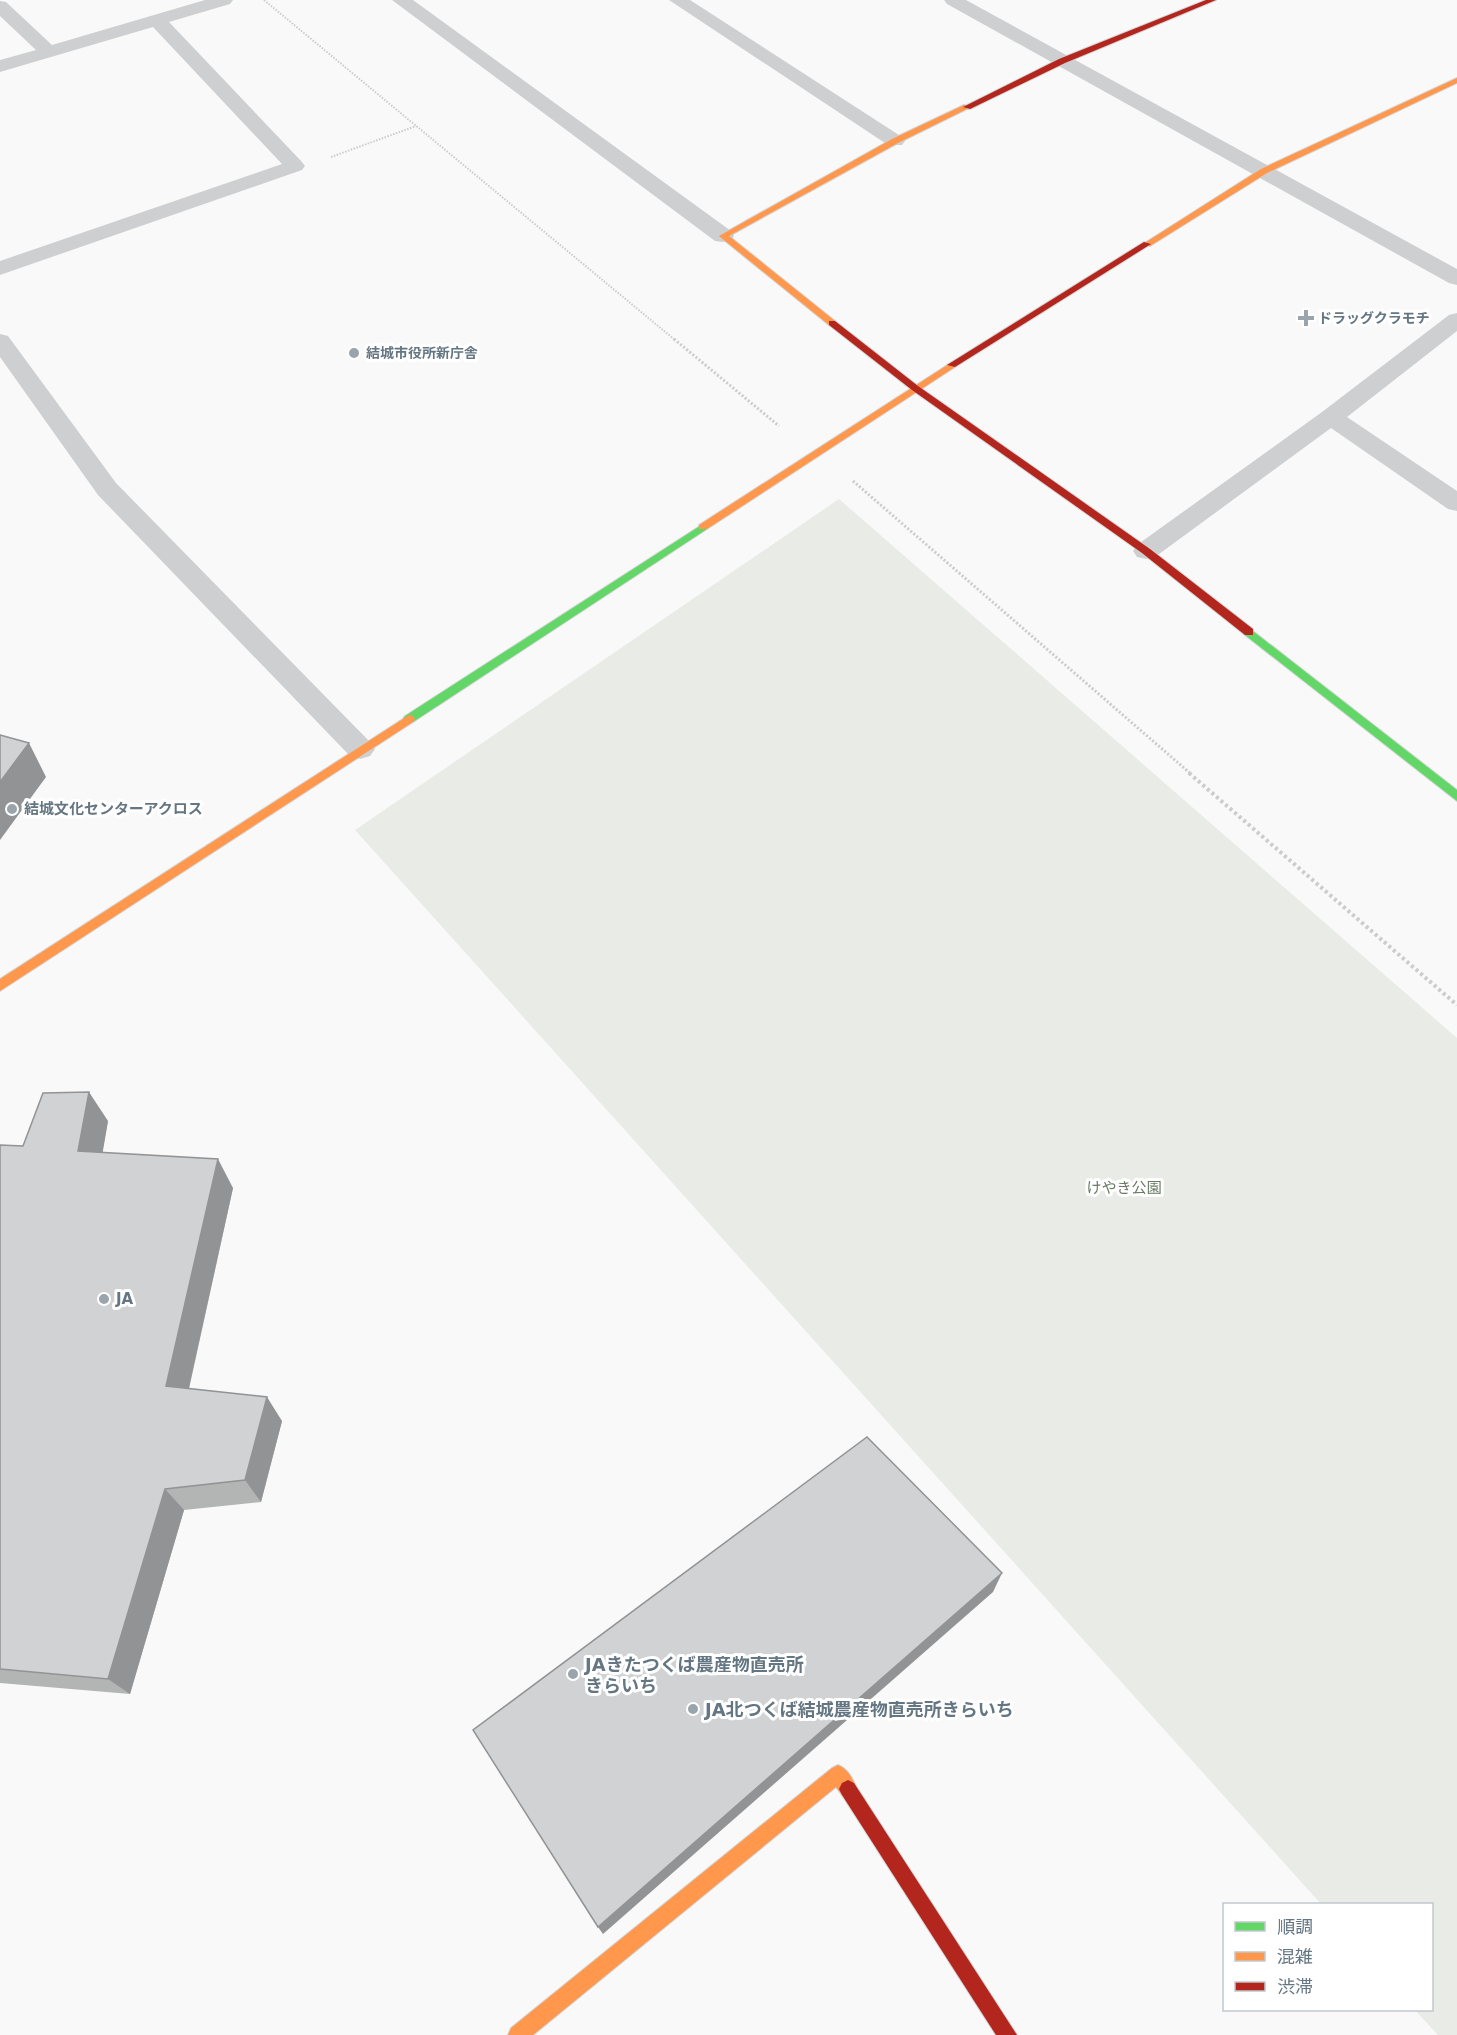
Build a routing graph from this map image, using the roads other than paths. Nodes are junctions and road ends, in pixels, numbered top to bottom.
1 (224, 0) edge
2 (401, 0) edge
3 (678, 0) edge
4 (953, 0) edge
5 (1212, 0) edge
6 (0, 6) edge
7 (156, 20) junction
8 (48, 51) junction
9 (1062, 61) junction
10 (0, 66) edge
11 (1457, 80) edge
12 (895, 141) junction
13 (1264, 171) junction
14 (723, 236) junction
15 (0, 268) edge
16 (1457, 278) edge
17 (1457, 320) edge
18 (0, 341) edge
19 (915, 388) junction
20 (1330, 417) junction
21 (1457, 503) edge
22 (1146, 551) junction
23 (360, 749) junction
24 (1457, 797) edge
25 (0, 986) edge
26 (518, 2035) edge
27 (1007, 2035) edge

1 - 7 street
2 - 14 street
3 - 12 street
4 - 9 street
5 - 9 street
6 - 8 street
7 - 8 street
7 - 15 street
8 - 10 street
9 - 12 street
9 - 13 street
11 - 13 street
12 - 14 street
13 - 16 street
13 - 19 street
14 - 19 street
17 - 20 street
18 - 23 street
19 - 22 street
19 - 23 street
20 - 21 street
20 - 22 street
22 - 24 street
23 - 25 street
26 - 27 street

